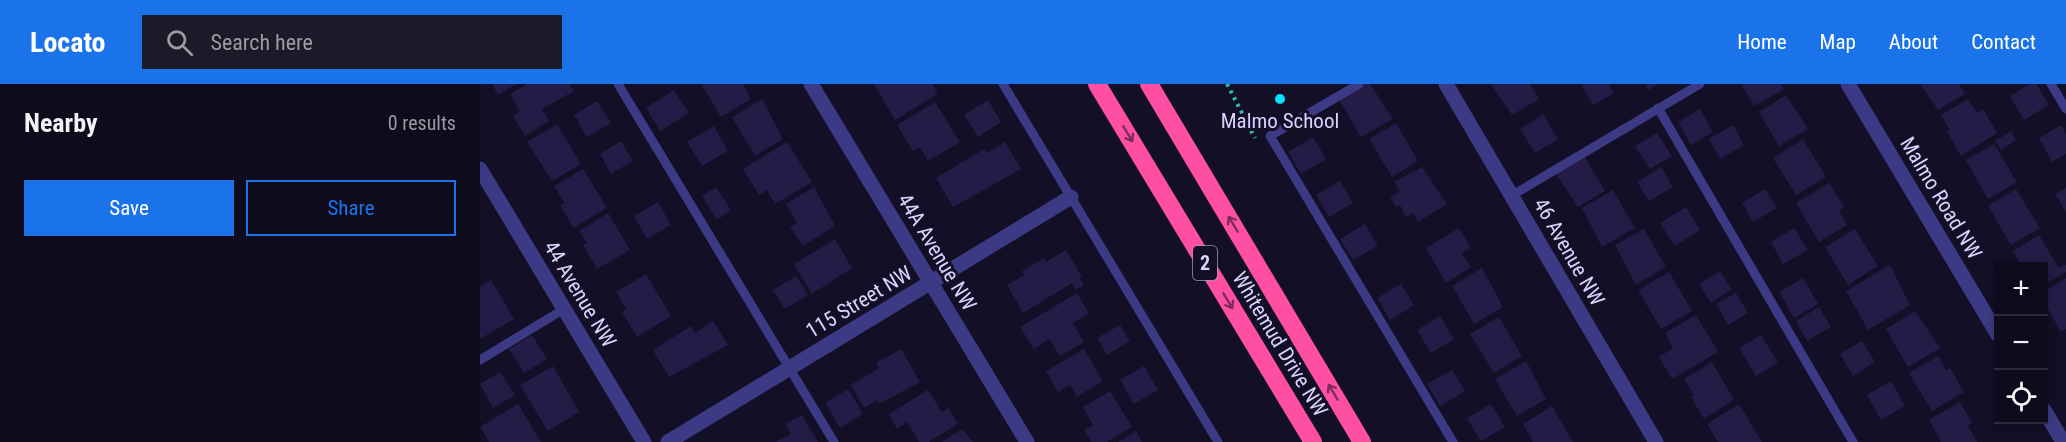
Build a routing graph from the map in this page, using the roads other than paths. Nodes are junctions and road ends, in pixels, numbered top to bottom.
1 (618, 84) edge
2 (811, 84) edge
3 (1003, 84) edge
4 (1097, 84) edge
5 (1149, 84) edge
6 (1359, 84) edge
7 (1446, 84) edge
8 (1700, 84) edge
9 (1848, 84) edge
10 (2051, 84) edge
11 (1658, 108) junction
12 (2066, 109) edge
13 (480, 169) edge
14 (1511, 196) junction
15 (1071, 197) junction
16 (931, 283) junction
17 (564, 309) junction
18 (1994, 327) edge
19 (480, 360) edge
20 (790, 368) junction
21 (2048, 418) edge
22 (644, 442) edge
23 (668, 442) edge
24 (834, 442) edge
25 (1027, 442) edge
26 (1218, 442) edge
27 (1313, 442) edge
28 (1362, 442) edge
29 (1453, 442) edge
30 (1656, 442) edge
31 (1853, 442) edge
32 (2063, 442) edge

1 - 20 lane
2 - 16 street, 44A Avenue NW
3 - 15 lane
4 -> 27 highway, Whitemud Drive NW / 2
28 -> 5 highway, Whitemud Drive NW / 2
6 - 29 lane
7 - 14 street, 46 Avenue NW
8 - 11 lane
9 - 18 street, Malmo Road NW
10 - 12 lane
11 - 14 lane
11 - 31 lane
13 - 17 street, 44 Avenue NW
14 - 30 street, 46 Avenue NW
15 - 16 street, 115 Street NW
15 - 26 lane
16 - 20 street, 115 Street NW
16 - 25 street, 44A Avenue NW
17 - 19 lane
17 - 22 street, 44 Avenue NW
20 - 23 street, 115 Street NW
20 - 24 lane
21 - 32 street

